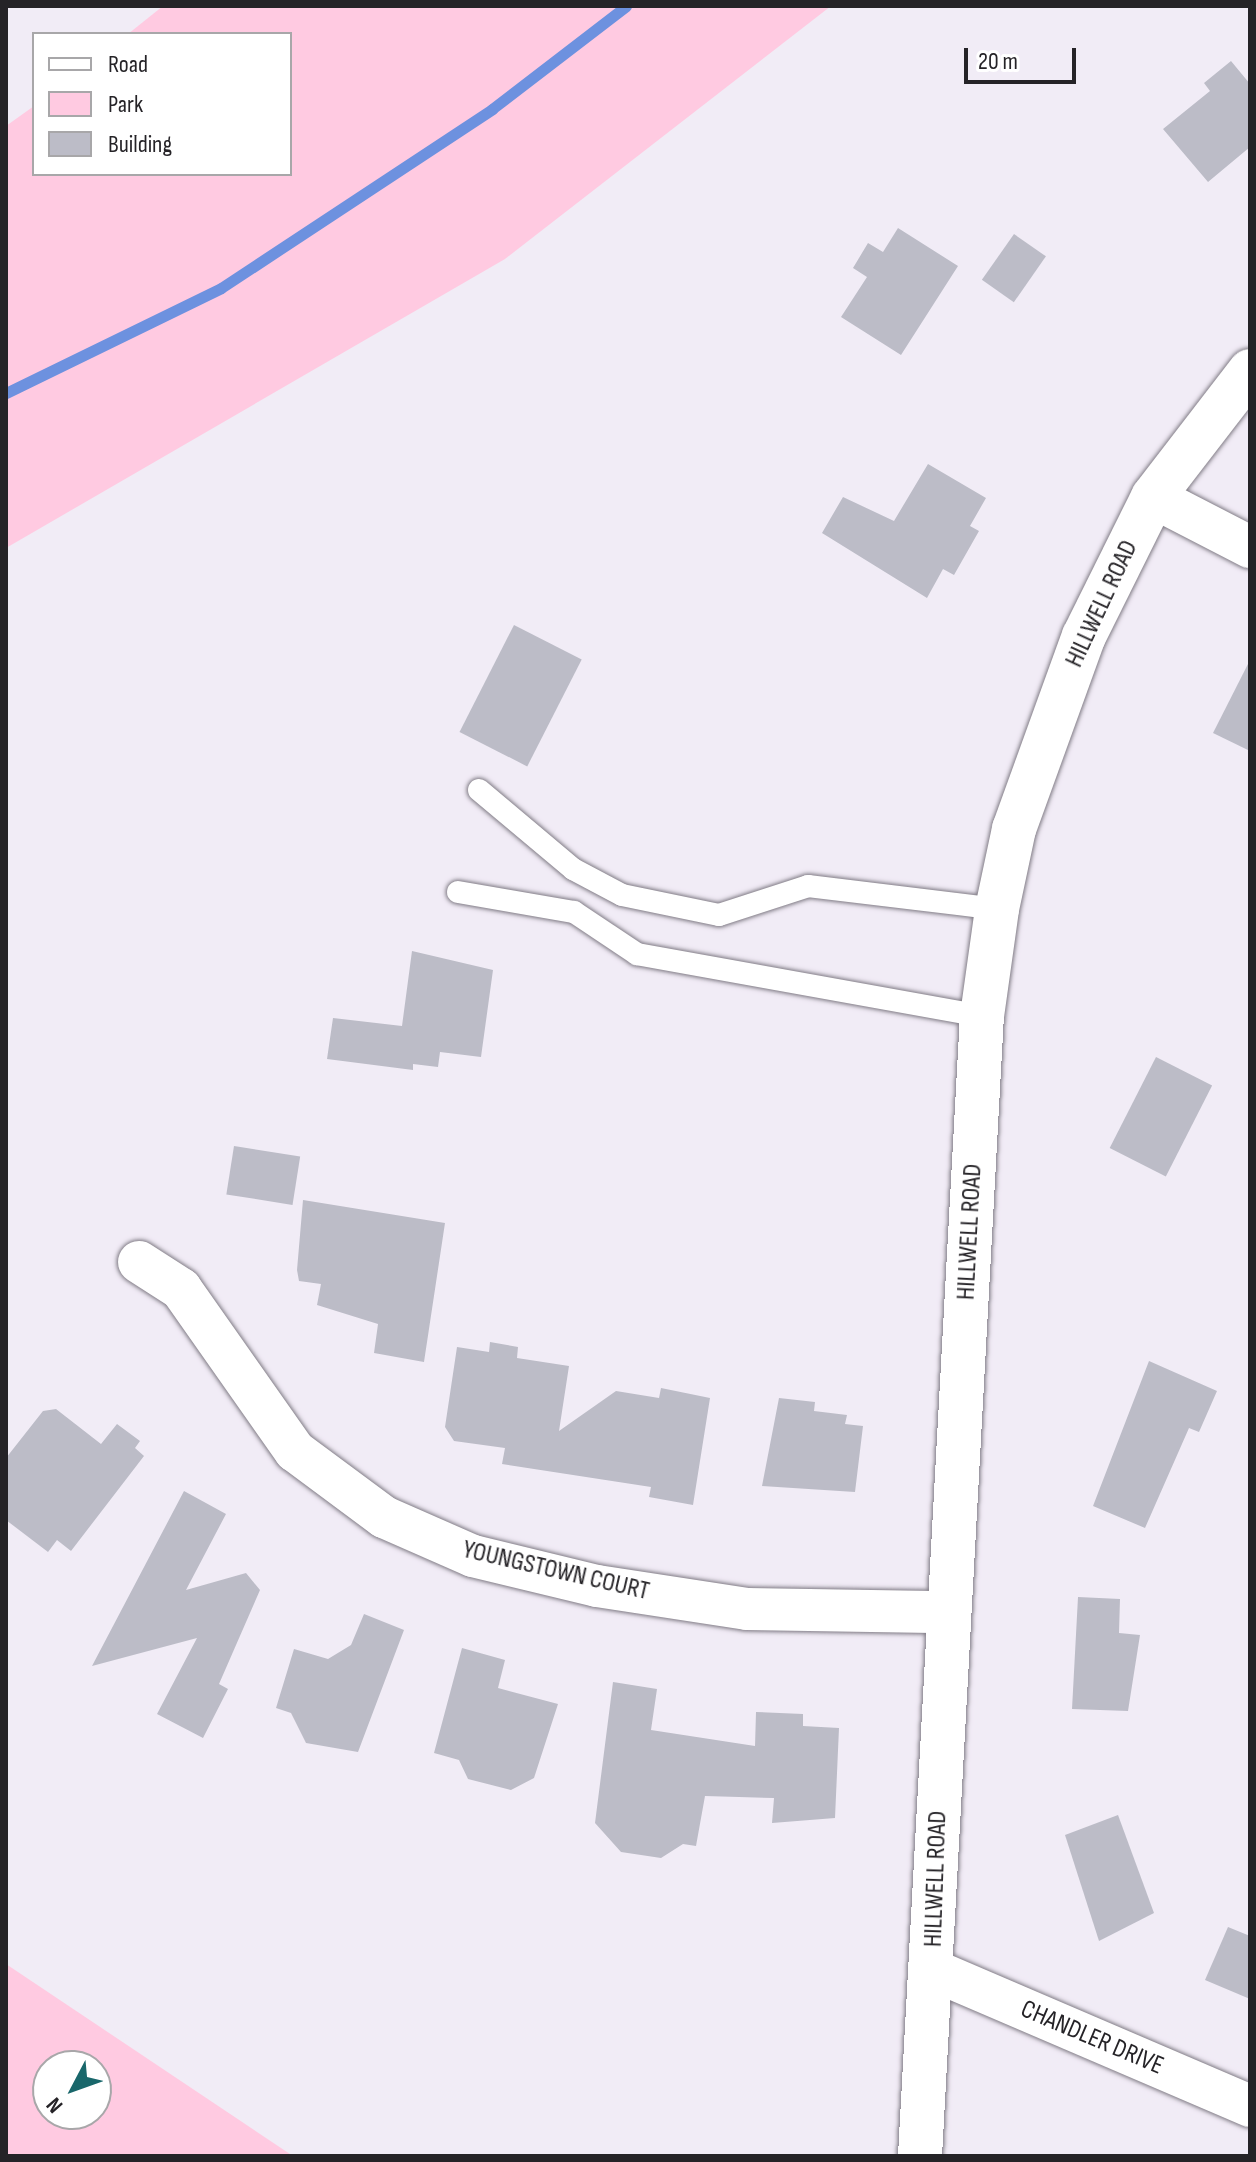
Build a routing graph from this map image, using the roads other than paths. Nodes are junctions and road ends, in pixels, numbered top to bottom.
1 (1250, 371) edge
2 (1153, 497) junction
3 (1250, 547) edge
4 (479, 790) dead end
5 (458, 892) dead end
6 (997, 909) junction
7 (982, 1016) junction
8 (139, 1262) dead end
9 (949, 1612) junction
10 (933, 1970) junction
11 (1250, 2106) edge
12 (920, 2156) edge

1 - 2 street, HILLWELL ROAD
2 - 3 street
2 - 6 street, HILLWELL ROAD
4 - 6 lane
5 - 7 lane
6 - 7 street, HILLWELL ROAD
7 - 9 street, HILLWELL ROAD
8 - 9 street, YOUNGSTOWN COURT
9 - 10 street, HILLWELL ROAD
10 - 11 street, CHANDLER DRIVE
10 - 12 street, HILLWELL ROAD

